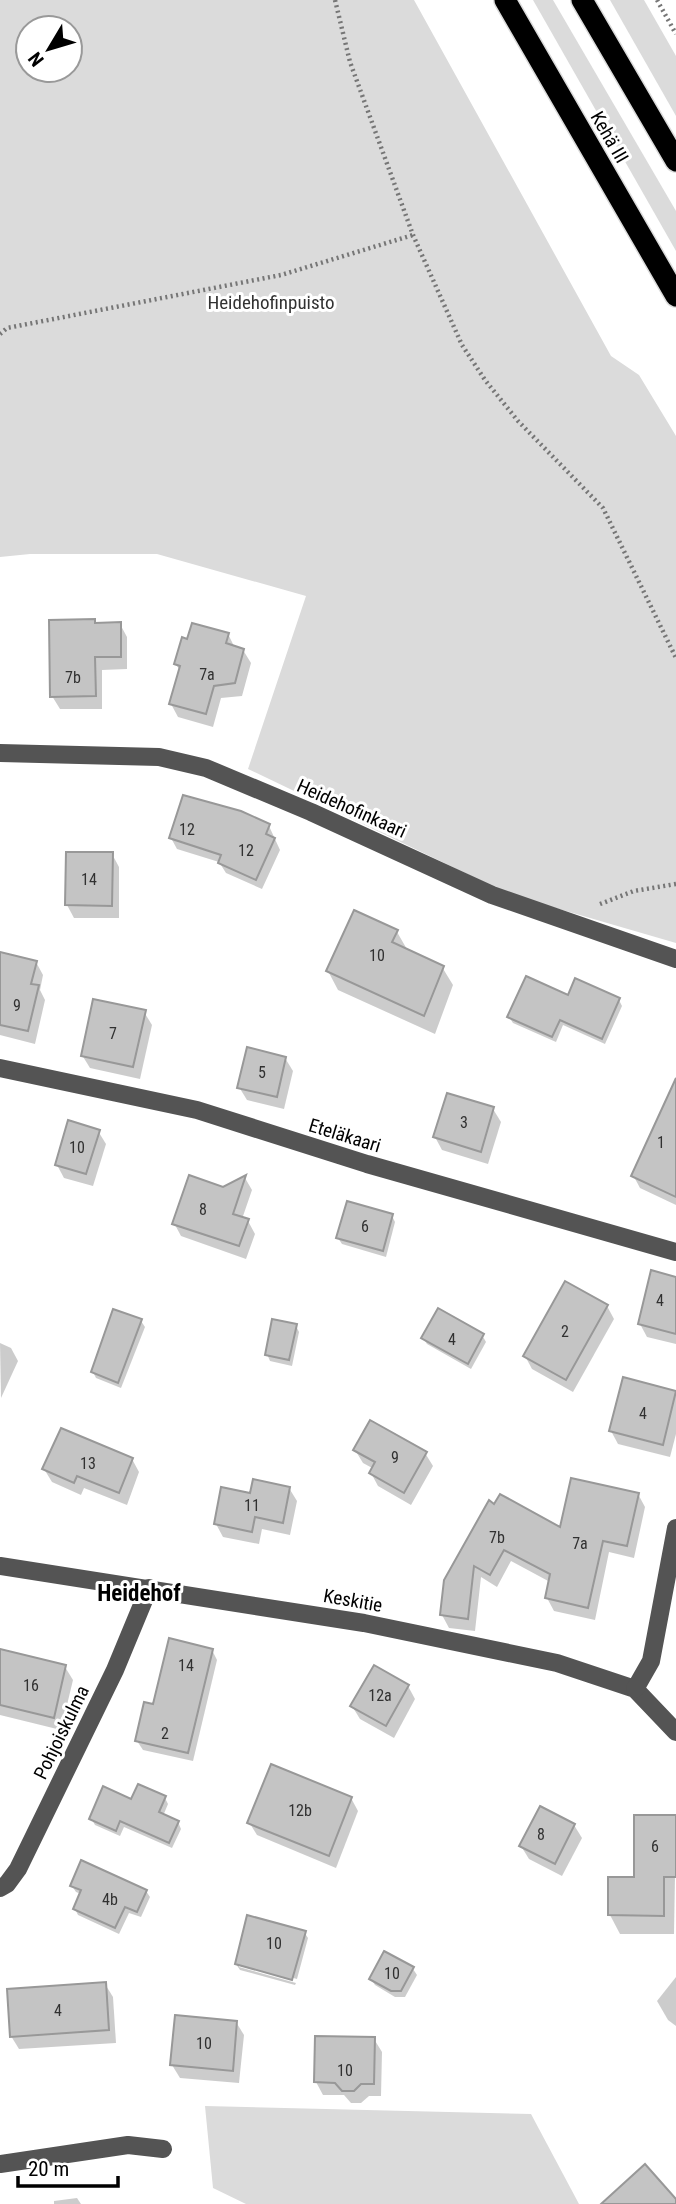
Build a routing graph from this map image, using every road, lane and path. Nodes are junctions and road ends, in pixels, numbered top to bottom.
1 (335, 0) edge
2 (505, 0) edge
3 (582, 0) edge
4 (657, 0) edge
5 (676, 34) edge
6 (676, 161) edge
7 (413, 235) junction
8 (676, 296) edge
9 (0, 334) edge
10 (676, 658) edge
11 (0, 753) edge
12 (676, 884) edge
13 (571, 923) junction
14 (676, 958) edge
15 (0, 1068) edge
16 (676, 1252) edge
17 (676, 1528) edge
18 (0, 1566) edge
19 (149, 1588) junction
20 (635, 1689) junction
21 (676, 1732) edge
22 (0, 1888) edge
23 (163, 2149) dead end
24 (0, 2164) edge

1 - 7 path
2 - 8 highway, Kehä III
3 - 6 highway
4 - 5 path
7 - 9 path
7 - 10 path
11 - 13 street, Heidehofinkaari
12 - 13 path
13 - 14 street, Heidehofinkaari
15 - 16 street, Eteläkaari
17 - 20 street
18 - 19 street, Keskitie
19 - 20 street, Keskitie
19 - 22 street, Pohjoiskulma
20 - 21 street, Keskitie
23 - 24 street

